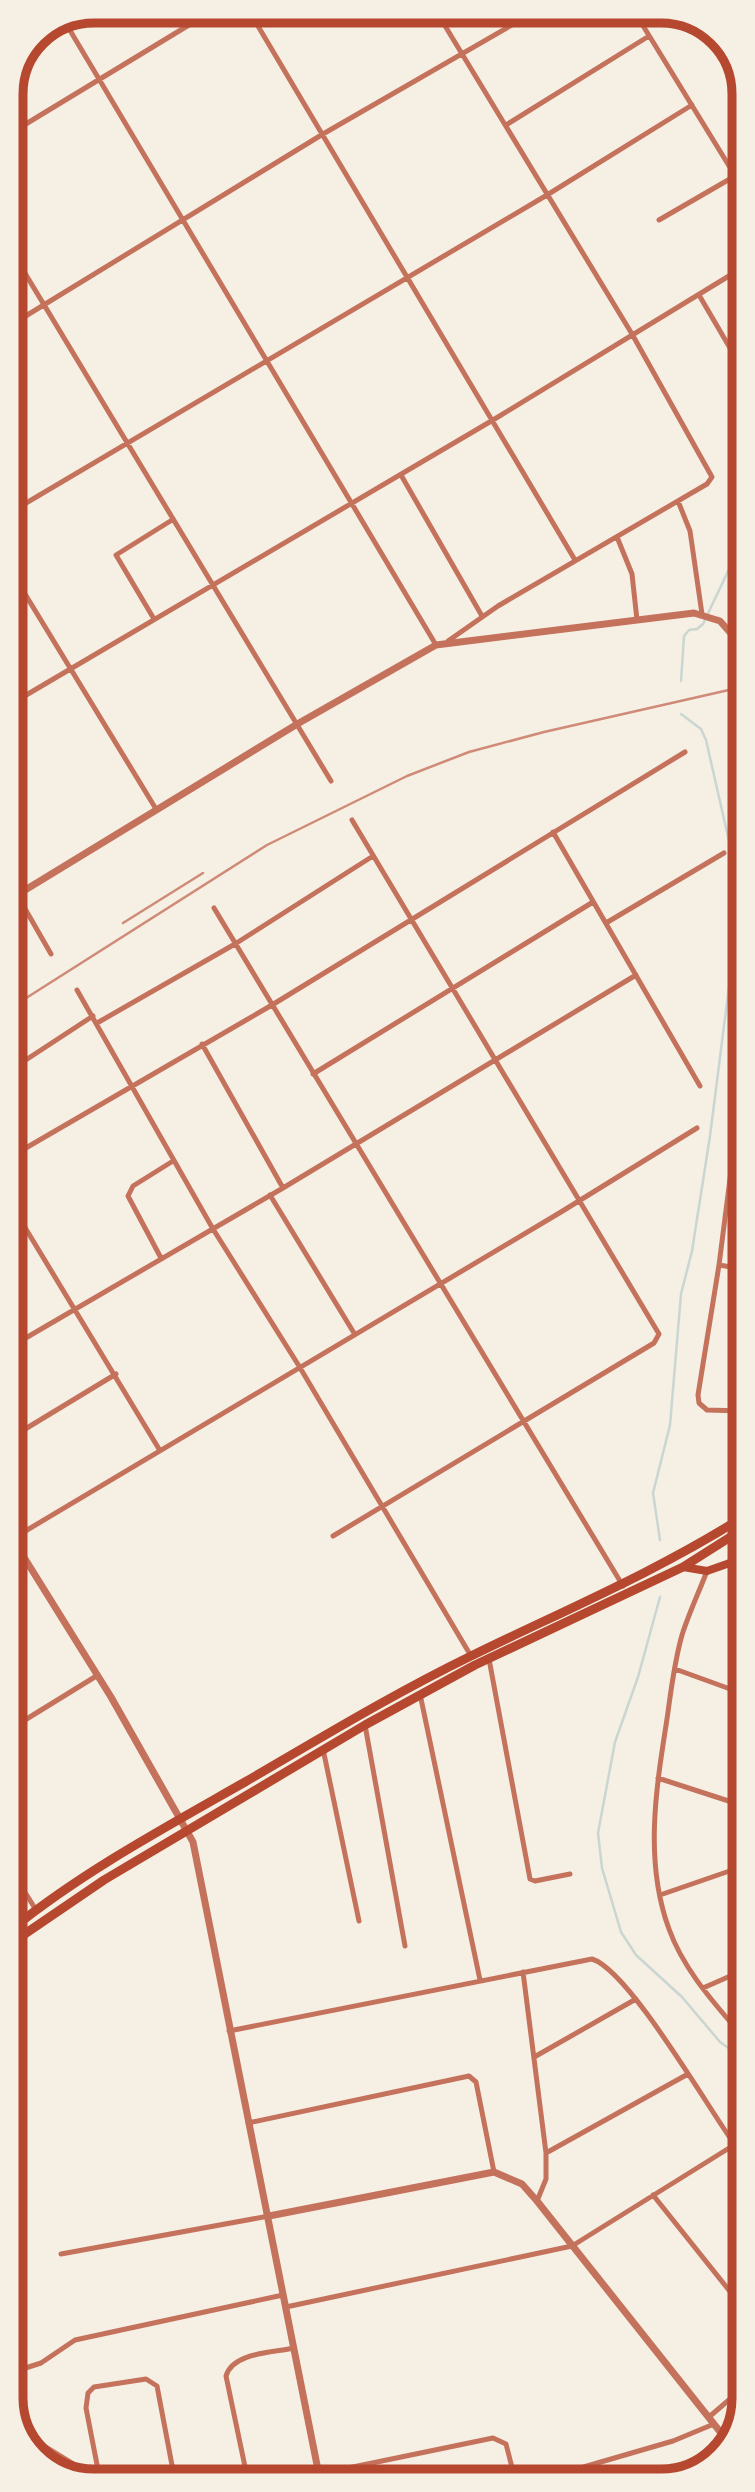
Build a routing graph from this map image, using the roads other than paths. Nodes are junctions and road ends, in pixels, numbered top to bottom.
1 (191, 23) edge
2 (257, 23) edge
3 (443, 23) edge
4 (516, 23) edge
5 (641, 23) edge
6 (68, 28) edge
7 (649, 36) junction
8 (462, 56) junction
9 (99, 79) junction
10 (692, 105) junction
11 (23, 125) edge
12 (506, 125) junction
13 (323, 134) junction
14 (732, 171) edge
15 (732, 178) edge
16 (547, 195) junction
17 (184, 219) junction
18 (659, 220) dead end
19 (23, 270) edge
20 (732, 274) edge
21 (408, 278) junction
22 (699, 295) junction
23 (45, 306) junction
24 (23, 318) edge
25 (632, 334) junction
26 (732, 351) edge
27 (267, 359) junction
28 (494, 420) junction
29 (126, 444) junction
30 (401, 475) junction
31 (678, 501) junction
32 (351, 502) junction
33 (23, 505) edge
34 (172, 520) junction
35 (617, 537) junction
36 (575, 560) junction
37 (212, 584) junction
38 (23, 590) edge
39 (703, 614) junction
40 (482, 616) junction
41 (154, 619) junction
42 (636, 620) junction
43 (732, 633) edge
44 (448, 641) junction
45 (436, 645) junction
46 (71, 668) junction
47 (23, 697) edge
48 (299, 723) junction
49 (685, 752) dead end
50 (331, 781) dead end
51 (156, 809) junction
52 (352, 820) dead end
53 (553, 832) junction
54 (724, 853) dead end
55 (373, 856) junction
56 (23, 890) edge
57 (593, 902) junction
58 (214, 908) dead end
59 (23, 910) edge
60 (412, 918) junction
61 (606, 923) junction
62 (235, 944) junction
63 (51, 954) dead end
64 (636, 975) junction
65 (452, 987) junction
66 (77, 990) dead end
67 (272, 1004) junction
68 (93, 1016) junction
69 (97, 1023) junction
70 (202, 1044) junction
71 (495, 1060) junction
72 (23, 1062) edge
73 (313, 1074) junction
74 (130, 1084) junction
75 (700, 1086) dead end
76 (697, 1128) dead end
77 (355, 1144) junction
78 (23, 1149) edge
79 (173, 1161) junction
80 (732, 1163) edge
81 (283, 1188) junction
82 (270, 1195) junction
83 (581, 1200) junction
84 (23, 1224) edge
85 (213, 1229) junction
86 (161, 1258) junction
87 (719, 1265) junction
88 (732, 1267) edge
89 (438, 1283) junction
90 (76, 1309) junction
91 (354, 1333) junction
92 (23, 1340) edge
93 (299, 1366) junction
94 (116, 1374) junction
95 (732, 1410) edge
96 (523, 1420) junction
97 (23, 1430) edge
98 (159, 1449) junction
99 (383, 1507) junction
100 (732, 1524) edge
101 (23, 1531) edge
102 (333, 1536) dead end
103 (732, 1536) edge
104 (23, 1556) edge
105 (732, 1562) edge
106 (683, 1567) junction
107 (707, 1571) junction
108 (623, 1586) junction
109 (471, 1656) junction
110 (489, 1659) junction
111 (675, 1669) junction
112 (98, 1675) junction
113 (732, 1690) edge
114 (420, 1694) junction
115 (23, 1721) edge
116 (365, 1725) junction
117 (323, 1749) junction
118 (658, 1778) junction
119 (732, 1802) edge
120 (181, 1818) junction
121 (188, 1828) junction
122 (732, 1871) edge
123 (570, 1874) dead end
124 (23, 1889) edge
125 (660, 1895) junction
126 (36, 1910) junction
127 (23, 1920) edge
128 (359, 1921) dead end
129 (23, 1934) edge
130 (405, 1946) dead end
131 (523, 1972) junction
132 (732, 1975) edge
133 (481, 1980) junction
134 (703, 1988) junction
135 (636, 1999) junction
136 (732, 2023) edge
137 (229, 2031) junction
138 (536, 2056) junction
139 (688, 2074) junction
140 (248, 2123) junction
141 (732, 2142) edge
142 (732, 2146) edge
143 (546, 2153) junction
144 (494, 2172) junction
145 (653, 2195) junction
146 (537, 2201) junction
147 (269, 2216) junction
148 (572, 2246) junction
149 (61, 2254) dead end
150 (732, 2294) edge
151 (283, 2295) junction
152 (286, 2307) junction
153 (294, 2348) junction
154 (23, 2369) edge
155 (732, 2399) edge
156 (711, 2421) junction
157 (722, 2435) edge
158 (38, 2443) edge
159 (80, 2468) edge
160 (99, 2469) edge
161 (173, 2469) edge
162 (245, 2469) edge
163 (317, 2469) edge
164 (355, 2469) edge
165 (512, 2469) edge
166 (574, 2469) edge

1 - 9 street
2 - 13 street
3 - 8 street
4 - 8 street
5 - 7 street
6 - 9 street
7 - 10 street
7 - 12 street
8 - 12 street
8 - 13 street
9 - 11 street
9 - 17 street
10 - 14 street
10 - 16 street
12 - 16 street
13 - 17 street
13 - 21 street
15 - 18 street
16 - 21 street
16 - 25 street
17 - 23 street
17 - 27 street
19 - 23 street
20 - 22 street
21 - 27 street
21 - 28 street
22 - 25 street
22 - 26 street
23 - 24 street
23 - 29 street
25 - 28 street
25 - 31 street
27 - 29 street
27 - 32 street
28 - 30 street
28 - 36 street
29 - 33 street
29 - 34 street
30 - 32 street
30 - 40 street
31 - 35 street
31 - 39 street
32 - 37 street
32 - 45 street
34 - 37 street
34 - 41 street
35 - 36 street
35 - 42 street
36 - 40 street
37 - 41 street
37 - 48 street
38 - 46 street
39 - 42 street
39 - 43 street
40 - 44 street
41 - 46 street
42 - 44 street
44 - 45 street
45 - 48 street
46 - 47 street
46 - 51 street
48 - 50 street
48 - 51 street
49 - 53 street
51 - 56 street
52 - 55 street
53 - 57 street
53 - 60 street
54 - 61 street
55 - 60 street
55 - 62 street
57 - 61 street
57 - 65 street
58 - 62 street
59 - 63 street
60 - 65 street
60 - 67 street
61 - 64 street
62 - 67 street
62 - 69 street
64 - 71 street
64 - 75 street
65 - 71 street
65 - 73 street
66 - 68 street
67 - 70 street
67 - 73 street
68 - 69 street
68 - 72 street
69 - 74 street
70 - 74 street
70 - 81 street
71 - 77 street
71 - 83 street
73 - 77 street
74 - 78 street
74 - 79 street
76 - 83 street
77 - 81 street
77 - 89 street
79 - 85 street
79 - 86 street
80 - 87 street
81 - 82 street
82 - 85 street
82 - 91 street
83 - 89 street
83 - 96 street
84 - 90 street
85 - 86 street
85 - 93 street
86 - 90 street
87 - 88 street
87 - 95 street
89 - 91 street
89 - 96 street
90 - 92 street
90 - 94 street
91 - 93 street
93 - 98 street
93 - 99 street
94 - 97 street
94 - 98 street
96 - 99 street
96 - 108 street
98 - 101 street
99 - 102 street
99 - 109 street
100 - 108 main road
103 - 106 main road
104 - 112 street
105 - 107 main road
106 - 107 main road
106 - 110 main road
107 - 111 street
108 - 109 main road
109 - 120 main road
110 - 114 main road
110 - 123 street
111 - 113 street
111 - 118 street
112 - 115 street
112 - 120 street
114 - 116 main road
114 - 133 street
116 - 117 main road
116 - 130 street
117 - 121 main road
117 - 128 street
118 - 119 street
118 - 125 street
120 - 121 street
120 - 126 main road
121 - 129 main road
121 - 137 street
122 - 125 street
124 - 126 street
125 - 134 street
126 - 127 main road
131 - 133 street
131 - 135 street
131 - 138 street
132 - 134 street
133 - 137 street
134 - 136 street
135 - 138 street
135 - 139 street
137 - 140 street
138 - 143 street
139 - 141 street
139 - 143 street
140 - 144 street
140 - 147 street
142 - 145 street
143 - 146 street
144 - 146 street
144 - 147 street
145 - 148 street
145 - 150 street
146 - 148 street
147 - 149 street
147 - 151 street
148 - 152 street
148 - 156 street
151 - 152 street
151 - 154 street
152 - 153 street
153 - 162 street
153 - 163 street
155 - 156 street
156 - 157 street
156 - 166 street
158 - 159 street
160 - 161 street
164 - 165 street

